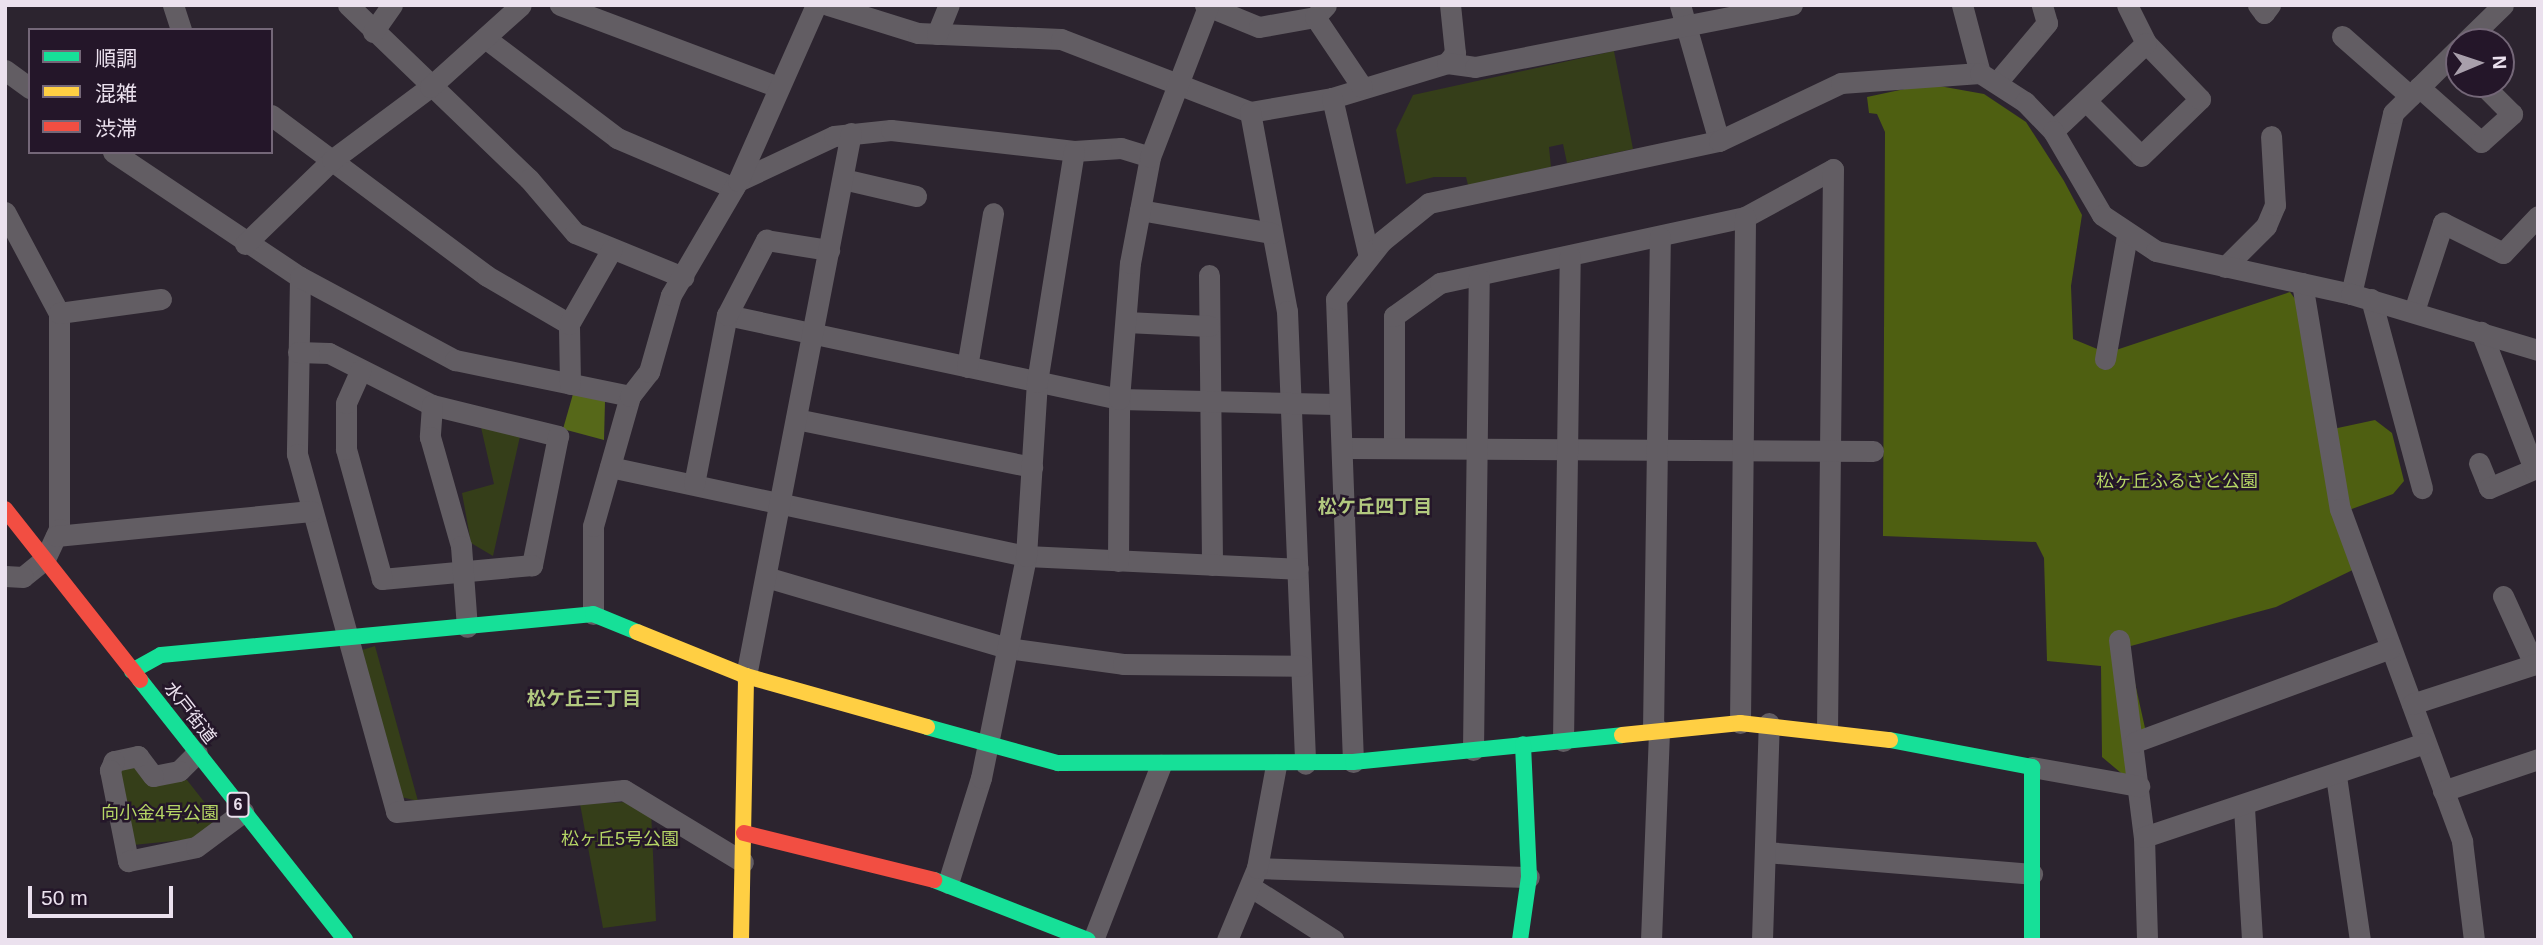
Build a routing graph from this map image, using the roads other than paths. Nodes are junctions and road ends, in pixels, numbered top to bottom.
1 (173, 5) edge
2 (348, 5) edge
3 (392, 5) edge
4 (521, 5) edge
5 (560, 5) edge
6 (816, 5) edge
7 (828, 5) edge
8 (949, 5) edge
9 (1450, 5) edge
10 (1680, 5) edge
11 (1791, 5) edge
12 (1962, 5) edge
13 (2042, 5) edge
14 (2127, 5) edge
15 (2258, 5) edge
16 (2270, 5) edge
17 (1206, 6) edge
18 (2494, 8) edge
19 (1320, 11) edge
20 (180, 28) edge
21 (2478, 28) edge
22 (1686, 29) junction
23 (373, 32) junction
24 (937, 34) junction
25 (2342, 36) dead end
26 (485, 37) junction
27 (2146, 43) junction
28 (1447, 63) junction
29 (2445, 64) edge
30 (5, 70) edge
31 (1989, 77) junction
32 (28, 87) edge
33 (430, 87) junction
34 (778, 87) junction
35 (1362, 87) junction
36 (1177, 88) junction
37 (2415, 91) junction
38 (1332, 98) junction
39 (2496, 98) edge
40 (2087, 102) junction
41 (1250, 112) junction
42 (273, 116) edge
43 (2053, 131) junction
44 (851, 133) junction
45 (2271, 136) dead end
46 (1719, 141) junction
47 (1074, 151) junction
48 (116, 154) edge
49 (1150, 157) junction
50 (332, 160) junction
51 (843, 179) junction
52 (736, 185) junction
53 (916, 196) dead end
54 (1140, 210) junction
55 (5, 212) edge
56 (993, 213) dead end
57 (2538, 216) edge
58 (1745, 217) junction
59 (1272, 233) junction
60 (2127, 235) junction
61 (1660, 237) junction
62 (246, 244) junction
63 (612, 249) junction
64 (829, 250) junction
65 (1570, 256) junction
66 (1368, 257) junction
67 (2225, 267) junction
68 (1209, 275) dead end
69 (300, 277) junction
70 (683, 277) junction
71 (1479, 278) junction
72 (2302, 283) junction
73 (2361, 297) junction
74 (161, 299) dead end
75 (2414, 311) junction
76 (59, 313) junction
77 (727, 315) junction
78 (1126, 322) junction
79 (569, 324) junction
80 (1209, 326) junction
81 (2480, 332) junction
82 (811, 334) junction
83 (2538, 351) edge
84 (298, 352) junction
85 (2105, 359) dead end
86 (967, 367) junction
87 (361, 370) junction
88 (1037, 382) junction
89 (570, 384) junction
90 (630, 396) junction
91 (1119, 399) junction
92 (1210, 402) junction
93 (1335, 404) junction
94 (432, 405) junction
95 (1292, 405) junction
96 (796, 419) junction
97 (1394, 446) junction
98 (1476, 447) junction
99 (1345, 448) junction
100 (1568, 449) junction
101 (1658, 450) junction
102 (1743, 450) junction
103 (1831, 450) junction
104 (1873, 451) dead end
105 (2479, 463) dead end
106 (610, 467) junction
107 (1032, 467) junction
108 (694, 484) junction
109 (2423, 488) dead end
110 (780, 502) junction
111 (5, 509) edge
112 (311, 511) junction
113 (56, 536) junction
114 (1027, 556) junction
115 (45, 559) junction
116 (1118, 561) junction
117 (1212, 565) junction
118 (1298, 569) junction
119 (463, 572) junction
120 (5, 576) edge
121 (766, 577) junction
122 (2503, 596) dead end
123 (593, 614) junction
124 (467, 627) junction
125 (345, 637) junction
126 (2119, 640) dead end
127 (1008, 648) junction
128 (2390, 648) junction
129 (2536, 663) edge
130 (1301, 666) junction
131 (132, 671) junction
132 (746, 676) junction
133 (2412, 704) junction
134 (1740, 723) junction
135 (1769, 723) junction
136 (1827, 728) junction
137 (1656, 730) junction
138 (1563, 741) junction
139 (2135, 742) junction
140 (2425, 743) junction
141 (1523, 744) junction
142 (987, 748) junction
143 (1473, 750) junction
144 (197, 753) junction
145 (2538, 759) edge
146 (1353, 762) junction
147 (1305, 764) junction
148 (1161, 765) junction
149 (1276, 765) junction
150 (2032, 767) junction
151 (2336, 776) junction
152 (2139, 786) junction
153 (2443, 791) junction
154 (2244, 808) junction
155 (243, 812) junction
156 (744, 833) junction
157 (2144, 837) junction
158 (1766, 852) junction
159 (743, 862) junction
160 (2032, 874) junction
161 (1528, 877) junction
162 (1254, 878) junction
163 (948, 883) junction
164 (345, 940) edge
165 (741, 940) edge
166 (1088, 940) edge
167 (1093, 940) edge
168 (1227, 940) edge
169 (1334, 940) edge
170 (1520, 940) edge
171 (1651, 940) edge
172 (1762, 940) edge
173 (2032, 940) edge
174 (2147, 940) edge
175 (2252, 940) edge
176 (2360, 940) edge
177 (2474, 940) edge

1 - 20 street
2 - 23 street
3 - 23 street
4 - 26 street
5 - 34 street
6 - 34 street
7 - 24 street
8 - 24 street
9 - 28 street
10 - 22 street
11 - 22 street
12 - 31 street
13 - 31 street
14 - 27 street
15 - 16 street
17 - 19 street
17 - 36 street
18 - 21 street
19 - 35 street
22 - 28 street
22 - 46 street
23 - 33 street
24 - 36 street
25 - 37 street
26 - 33 street
26 - 52 street
27 - 40 street
27 - 40 street
28 - 35 street
29 - 37 street
30 - 32 street
31 - 43 street
31 - 46 street
33 - 50 street
33 - 63 street
34 - 52 street
35 - 38 street
36 - 41 street
36 - 49 street
37 - 39 street
37 - 73 street
38 - 41 street
38 - 66 street
40 - 43 street
41 - 59 street
42 - 50 street
43 - 60 street
44 - 47 street
44 - 51 street
44 - 52 street
45 - 67 street
46 - 66 street
47 - 49 street
47 - 88 street
48 - 62 street
49 - 54 street
50 - 62 street
50 - 79 street
51 - 53 street
51 - 64 street
52 - 70 street
54 - 59 street
54 - 78 street
55 - 76 street
56 - 86 street
57 - 75 street
58 - 61 street
58 - 102 street
58 - 103 street
59 - 95 street
60 - 67 street
60 - 85 street
61 - 65 street
61 - 101 street
62 - 69 street
63 - 70 street
63 - 79 street
64 - 77 street
64 - 82 street
65 - 71 street
65 - 100 street
66 - 93 street
67 - 72 street
68 - 80 street
69 - 84 street
69 - 89 street
70 - 90 street
71 - 97 street
71 - 98 street
72 - 73 street
72 - 128 street
73 - 75 street
73 - 109 street
74 - 76 street
75 - 81 street
76 - 113 street
77 - 82 street
77 - 108 street
78 - 80 street
78 - 91 street
79 - 89 street
80 - 92 street
81 - 83 street
81 - 105 street
82 - 86 street
82 - 96 street
84 - 87 street
84 - 112 street
86 - 88 street
87 - 94 street
87 - 119 street
88 - 91 street
88 - 107 street
89 - 90 street
90 - 106 street
91 - 92 street
91 - 116 street
92 - 95 street
92 - 117 street
93 - 95 street
93 - 99 street
94 - 119 street
94 - 119 street
95 - 118 street
96 - 107 street
96 - 110 street
97 - 98 street
97 - 99 street
98 - 100 street
98 - 143 street
99 - 146 street
100 - 101 street
100 - 138 street
101 - 102 street
101 - 137 street
102 - 103 street
102 - 134 street
103 - 104 street
103 - 136 street
106 - 108 street
106 - 123 street
107 - 114 street
108 - 110 street
110 - 114 street
110 - 121 street
111 - 115 main road, 水戸街道 / 6
112 - 113 street
112 - 125 street
113 - 115 street
114 - 116 street
114 - 127 street
115 - 120 street
115 - 131 main road, 水戸街道 / 6
116 - 117 street
117 - 118 street
118 - 130 street
119 - 124 street
121 - 127 street
121 - 132 street
122 - 129 street
123 - 124 main road
123 - 132 main road
124 - 125 main road
125 - 131 main road
125 - 159 street
126 - 139 street
127 - 130 street
127 - 142 street
128 - 133 street
128 - 139 street
129 - 133 street
130 - 147 street
131 - 144 main road, 水戸街道 / 6
132 - 142 main road
132 - 156 main road
133 - 140 street
134 - 135 main road
134 - 137 main road
135 - 136 main road
135 - 158 street
136 - 150 main road
137 - 138 main road
137 - 171 street
138 - 141 main road
139 - 152 street
140 - 151 street
140 - 153 street
141 - 143 main road
141 - 161 main road
142 - 148 main road
142 - 163 street
143 - 146 main road
144 - 155 main road, 水戸街道 / 6
144 - 155 street
145 - 153 street
146 - 147 main road
147 - 149 main road
148 - 149 main road
148 - 167 street
149 - 162 street
150 - 152 street
150 - 160 main road
151 - 154 street
151 - 176 street
152 - 157 street
153 - 177 street
154 - 157 street
154 - 175 street
155 - 164 main road, 水戸街道 / 6
156 - 159 main road
156 - 163 main road
157 - 174 street
158 - 160 street
158 - 172 street
159 - 165 main road
160 - 173 main road
161 - 162 street
161 - 170 main road
162 - 168 street
162 - 169 street
163 - 166 main road

